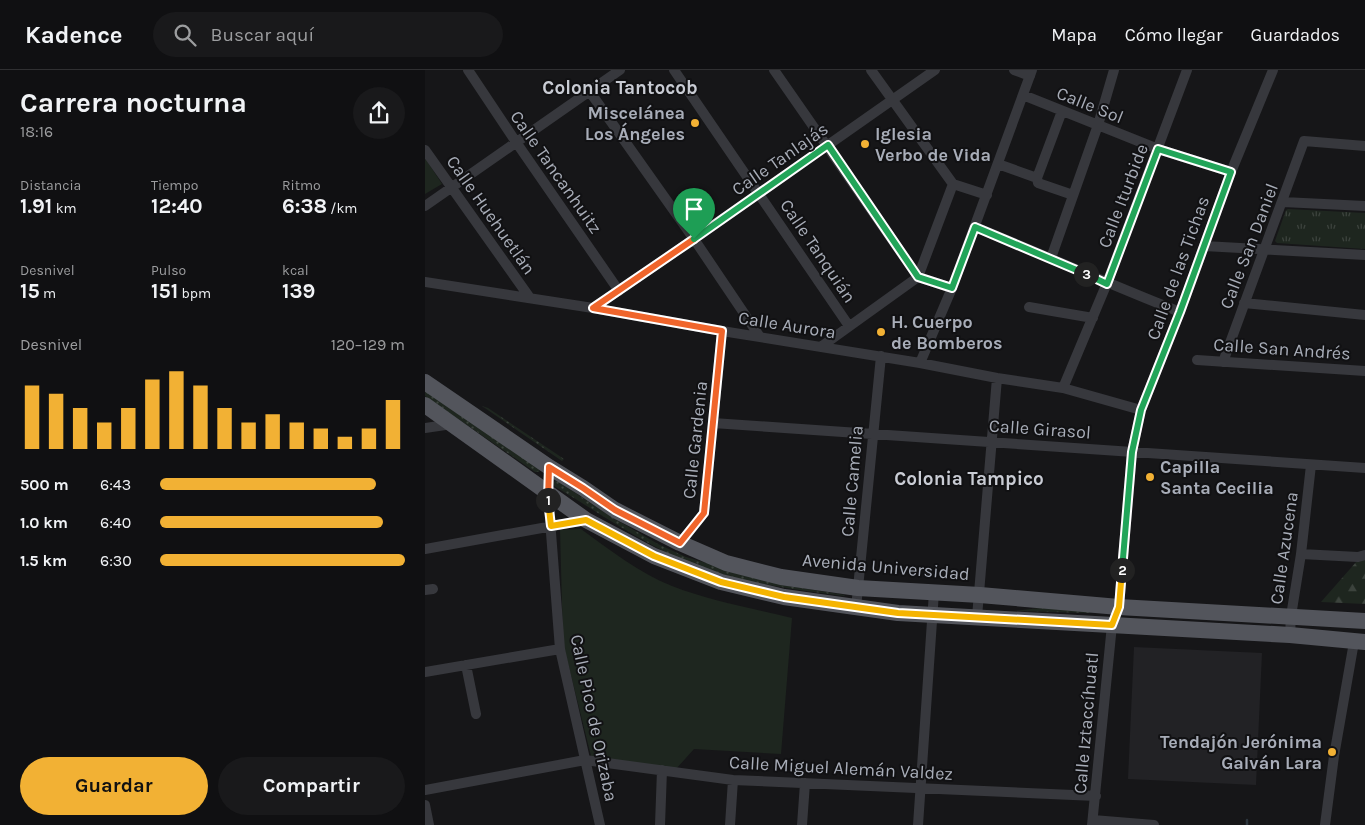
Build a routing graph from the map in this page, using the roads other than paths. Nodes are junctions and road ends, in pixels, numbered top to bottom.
1 (468, 70) edge
2 (620, 70) edge
3 (674, 70) edge
4 (774, 70) edge
5 (871, 70) edge
6 (935, 70) edge
7 (1014, 70) edge
8 (1114, 70) edge
9 (1187, 70) edge
10 (1273, 70) edge
11 (1031, 73) edge
12 (590, 92) junction
13 (1023, 95) junction
14 (891, 100) junction
15 (1062, 111) junction
16 (1097, 125) junction
17 (516, 142) junction
18 (828, 145) junction
19 (1365, 146) edge
20 (1158, 149) junction
21 (425, 150) edge
22 (998, 164) junction
23 (1231, 172) junction
24 (1037, 178) junction
25 (953, 184) junction
26 (451, 188) junction
27 (759, 194) junction
28 (987, 195) junction
29 (1073, 195) junction
30 (1283, 202) junction
31 (425, 206) edge
32 (1365, 206) edge
33 (975, 227) junction
34 (694, 239) junction
35 (1204, 246) junction
36 (1264, 248) junction
37 (1365, 255) edge
38 (1051, 258) junction
39 (918, 277) junction
40 (425, 282) edge
41 (1107, 284) junction
42 (952, 288) junction
43 (619, 291) junction
44 (530, 298) junction
45 (1244, 303) junction
46 (1029, 307) dead end
47 (593, 308) junction
48 (1180, 312) junction
49 (1365, 315) edge
50 (1093, 318) junction
51 (849, 326) junction
52 (722, 331) junction
53 (760, 337) junction
54 (822, 346) junction
55 (881, 356) junction
56 (1197, 360) dead end
57 (1223, 362) junction
58 (920, 363) junction
59 (1365, 371) edge
60 (997, 378) junction
61 (425, 382) edge
62 (1063, 388) junction
63 (425, 404) edge
64 (1141, 410) junction
65 (713, 423) junction
66 (452, 424) junction
67 (425, 428) edge
68 (872, 434) junction
69 (993, 442) junction
70 (1132, 452) junction
71 (1311, 465) junction
72 (549, 467) junction
73 (1365, 468) edge
74 (548, 494) junction
75 (586, 520) junction
76 (551, 526) junction
77 (680, 543) junction
78 (425, 549) edge
79 (1301, 554) junction
80 (1365, 555) edge
81 (858, 588) junction
82 (934, 592) junction
83 (980, 595) junction
84 (1119, 607) junction
85 (856, 608) junction
86 (933, 614) junction
87 (1291, 616) junction
88 (977, 617) junction
89 (1365, 621) edge
90 (1112, 625) junction
91 (1290, 636) junction
92 (1360, 642) edge
93 (561, 649) junction
94 (466, 665) junction
95 (425, 672) edge
96 (476, 714) dead end
97 (585, 760) junction
98 (661, 770) junction
99 (733, 780) junction
100 (805, 783) junction
101 (922, 788) junction
102 (425, 790) edge
103 (1096, 796) junction
104 (425, 805) edge
105 (1092, 822) edge
106 (429, 825) edge
107 (600, 825) edge
108 (660, 825) edge
109 (730, 825) edge
110 (802, 825) edge
111 (918, 825) edge
112 (1154, 825) edge
113 (1325, 825) edge

1 - 17 street, Calle Tancanhuitz
2 - 12 street
3 - 27 street, Calle Tanquián
4 - 18 street
5 - 14 street
6 - 14 street, Calle Tanlajás
7 - 11 street
8 - 16 street
9 - 20 street, Calle Iturbide
10 - 23 street, Calle de las Tichas
11 - 13 street
12 - 17 street
12 - 34 street
13 - 15 street, Calle Sol
13 - 22 street
14 - 18 street, Calle Tanlajás
14 - 25 street
15 - 16 street, Calle Sol
15 - 24 street
16 - 20 street, Calle Sol
16 - 29 street
17 - 26 street
17 - 43 street, Calle Tancanhuitz
18 - 27 street, Calle Tanlajás
18 - 39 street
19 - 30 street, Calle San Daniel
20 - 23 street, Calle Sol
20 - 41 street, Calle Iturbide
21 - 26 street, Calle Huehuetlán
22 - 24 street
22 - 28 street
23 - 35 street, Calle de las Tichas
24 - 29 street
25 - 28 street
25 - 39 street
26 - 31 street
26 - 44 street, Calle Huehuetlán
27 - 34 street, Calle Tanlajás
27 - 51 street, Calle Tanquián
28 - 33 street
29 - 38 street
30 - 32 street
30 - 36 street, Calle San Daniel
33 - 38 street
33 - 42 street
34 - 43 street, Calle Tanlajás
34 - 53 street
35 - 36 street
35 - 48 street, Calle de las Tichas
36 - 37 street
36 - 45 street, Calle San Daniel
38 - 41 street
39 - 42 street
39 - 51 street
40 - 44 street, Calle Aurora
41 - 48 street
41 - 50 street, Calle Iturbide
42 - 58 street
43 - 47 street, Calle Tanlajás
44 - 47 street, Calle Aurora
45 - 49 street
45 - 57 street, Calle San Daniel
46 - 50 street
47 - 52 street, Calle Aurora
48 - 64 street, Calle de las Tichas
50 - 62 street, Calle Iturbide
51 - 54 street
52 - 53 street, Calle Aurora
52 - 65 street, Calle Gardenia
53 - 54 street, Calle Aurora
54 - 55 street, Calle Aurora
55 - 58 street, Calle Aurora
55 - 68 street, Calle Camelia
56 - 57 street, Calle San Andrés
57 - 59 street, Calle San Andrés
58 - 60 street, Calle Aurora
60 - 62 street, Calle Aurora
60 - 69 street
61 - 72 main road, Avenida Universidad
62 - 64 street, Calle Aurora
63 - 66 main road
64 - 70 street, Calle de las Tichas
65 - 68 street, Calle Girasol
65 - 77 street, Calle Gardenia
66 - 67 street
66 - 74 main road
68 - 69 street, Calle Girasol
68 - 81 street, Calle Camelia
69 - 70 street, Calle Girasol
69 - 83 street
70 - 71 street, Calle Girasol
70 - 84 street, Calle de las Tichas
71 - 73 street, Calle Girasol
71 - 79 street, Calle Azucena
72 - 74 street, Calle Pico de Orizaba
72 - 77 main road, Avenida Universidad
74 - 75 main road
74 - 76 street, Calle Pico de Orizaba
75 - 76 street
75 - 85 main road
76 - 78 street
76 - 93 street, Calle Pico de Orizaba
77 - 81 main road, Avenida Universidad
79 - 80 street
79 - 87 street, Calle Azucena
81 - 82 main road, Avenida Universidad
81 - 85 street, Calle Camelia
82 - 83 main road, Avenida Universidad
82 - 86 street
83 - 84 main road, Avenida Universidad
83 - 88 street
84 - 87 main road, Avenida Universidad
84 - 90 street, Calle Iztaccíhuatl
85 - 86 main road
86 - 88 main road
86 - 101 street
87 - 89 main road, Avenida Universidad
87 - 91 street, Calle Azucena
88 - 90 main road
90 - 91 main road
90 - 103 street, Calle Iztaccíhuatl
91 - 92 main road
92 - 113 street
93 - 94 street
93 - 97 street, Calle Pico de Orizaba
94 - 95 street
94 - 96 street
97 - 98 street, Calle Miguel Alemán Valdez
97 - 102 street, Calle Miguel Alemán Valdez
97 - 107 street, Calle Pico de Orizaba
98 - 99 street, Calle Miguel Alemán Valdez
98 - 108 street
99 - 100 street, Calle Miguel Alemán Valdez
99 - 109 street
100 - 101 street, Calle Miguel Alemán Valdez
100 - 110 street
101 - 103 street, Calle Miguel Alemán Valdez
101 - 111 street
103 - 105 street, Calle Iztaccíhuatl
104 - 106 street
105 - 112 street

